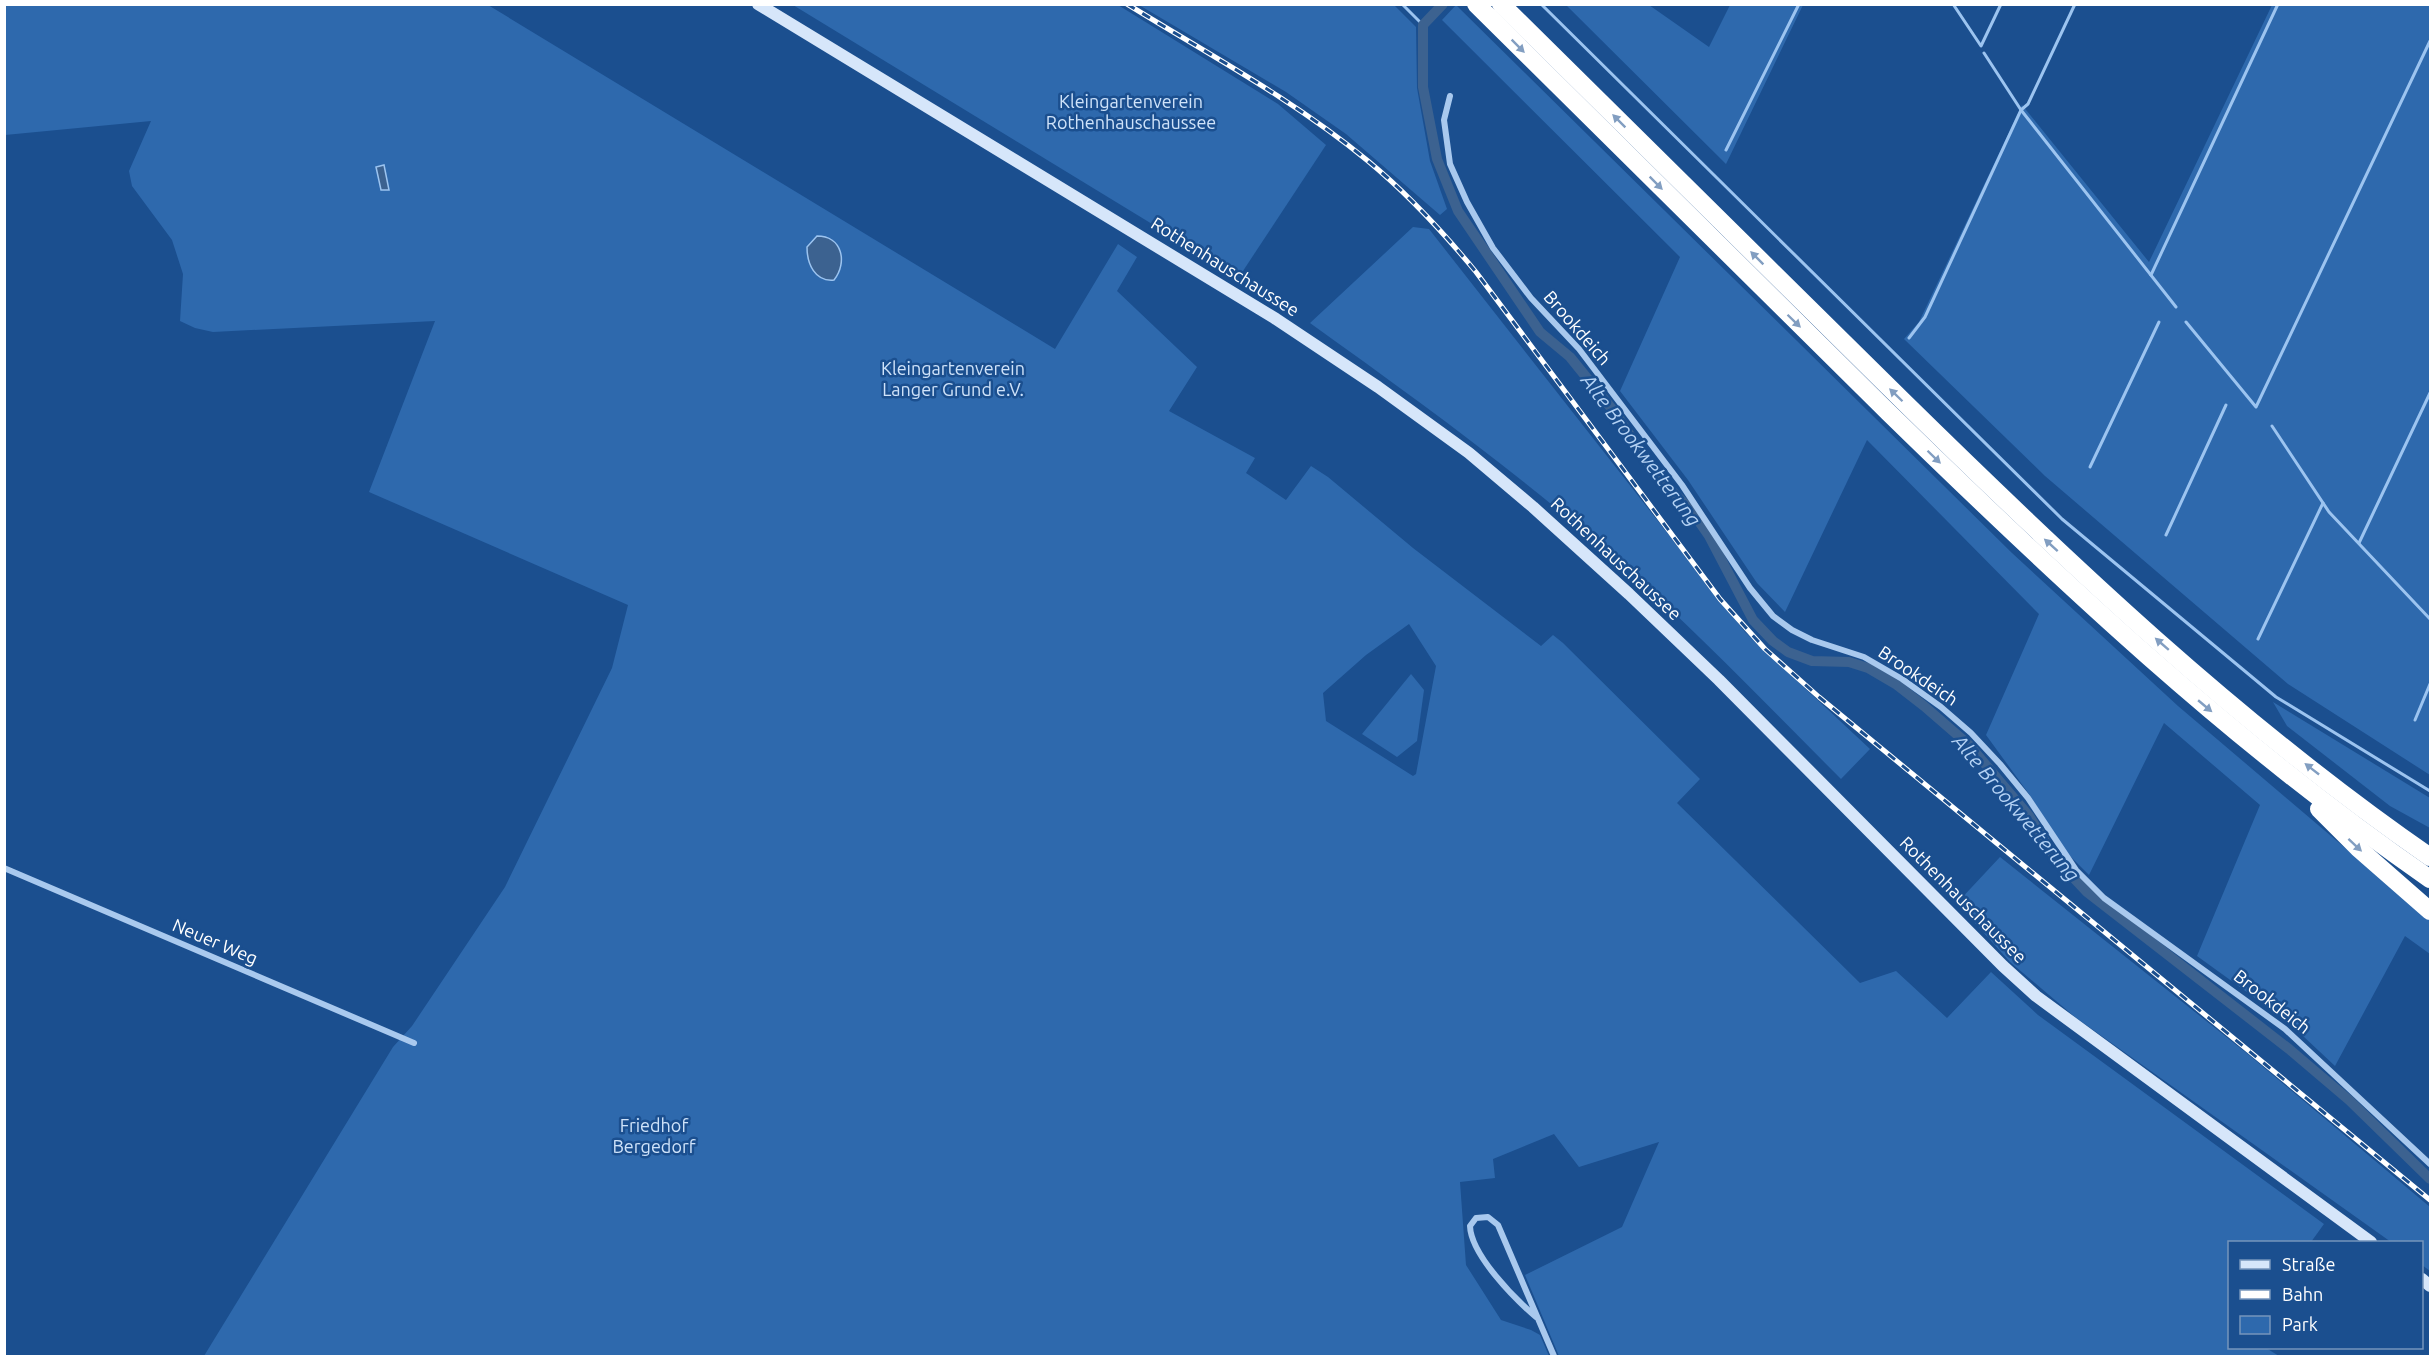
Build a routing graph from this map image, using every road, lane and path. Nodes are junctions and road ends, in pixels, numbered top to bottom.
1 (758, 4) edge
2 (1476, 4) edge
3 (1501, 4) edge
4 (1450, 96) dead end
5 (2303, 785) junction
6 (2357, 806) junction
7 (2430, 841) edge
8 (2430, 857) edge
9 (4, 868) edge
10 (2430, 879) edge
11 (2430, 911) edge
12 (414, 1043) dead end
13 (2430, 1164) edge
14 (2370, 1241) edge
15 (1536, 1317) junction
16 (1554, 1356) edge

1 - 14 main road, Rothenhauschaussee
2 -> 5 highway
6 -> 3 highway
4 - 13 street, Brookdeich
5 - 10 highway
5 -> 11 highway
6 - 7 highway
6 - 8 highway
9 - 12 street, Neuer Weg
15 - 15 street
15 - 16 street

